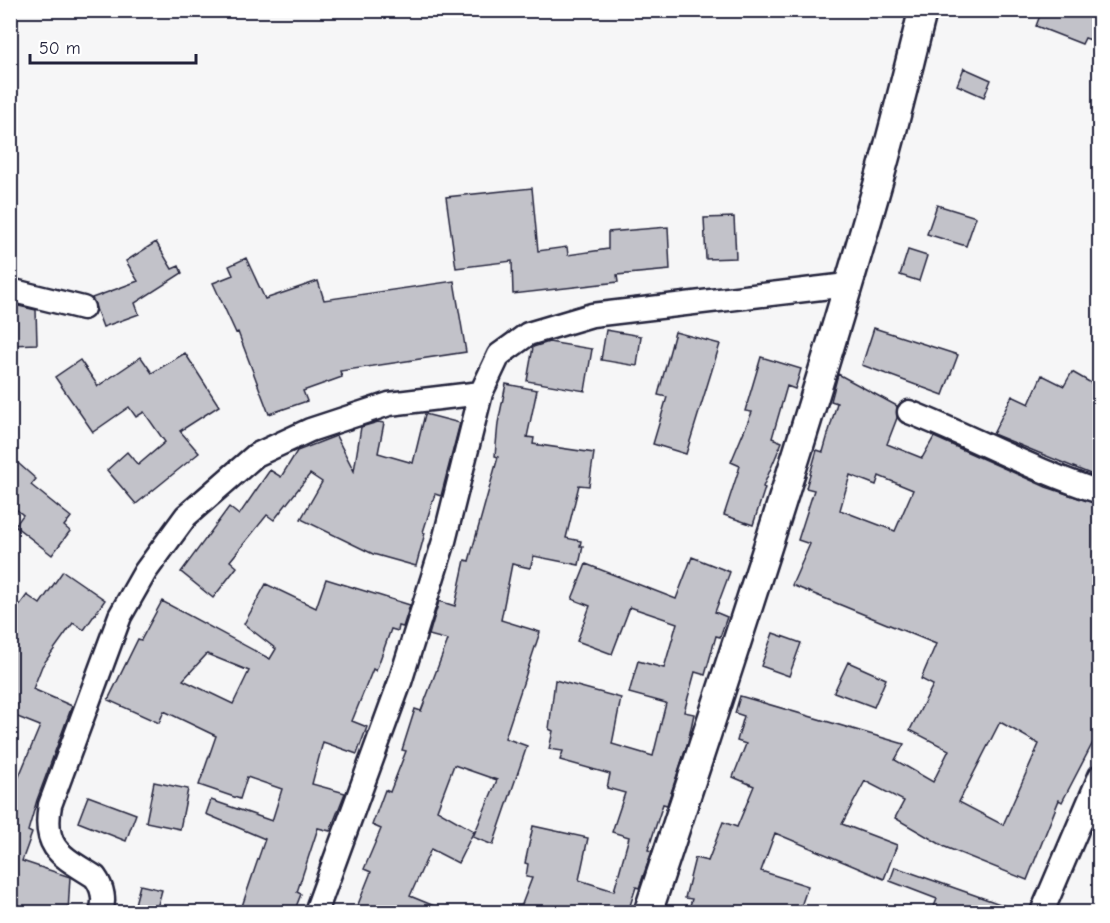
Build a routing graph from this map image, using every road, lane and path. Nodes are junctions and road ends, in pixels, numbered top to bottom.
1 (923, 10) edge
2 (847, 285) junction
3 (10, 290) edge
4 (83, 308) dead end
5 (481, 393) junction
6 (909, 412) dead end
7 (1100, 492) edge
8 (1100, 776) edge
9 (101, 912) edge
10 (316, 912) edge
11 (648, 912) edge
12 (1042, 912) edge

1 - 2 street
2 - 5 street
2 - 11 street
3 - 4 street
5 - 9 street
5 - 10 street
6 - 7 street
8 - 12 street

